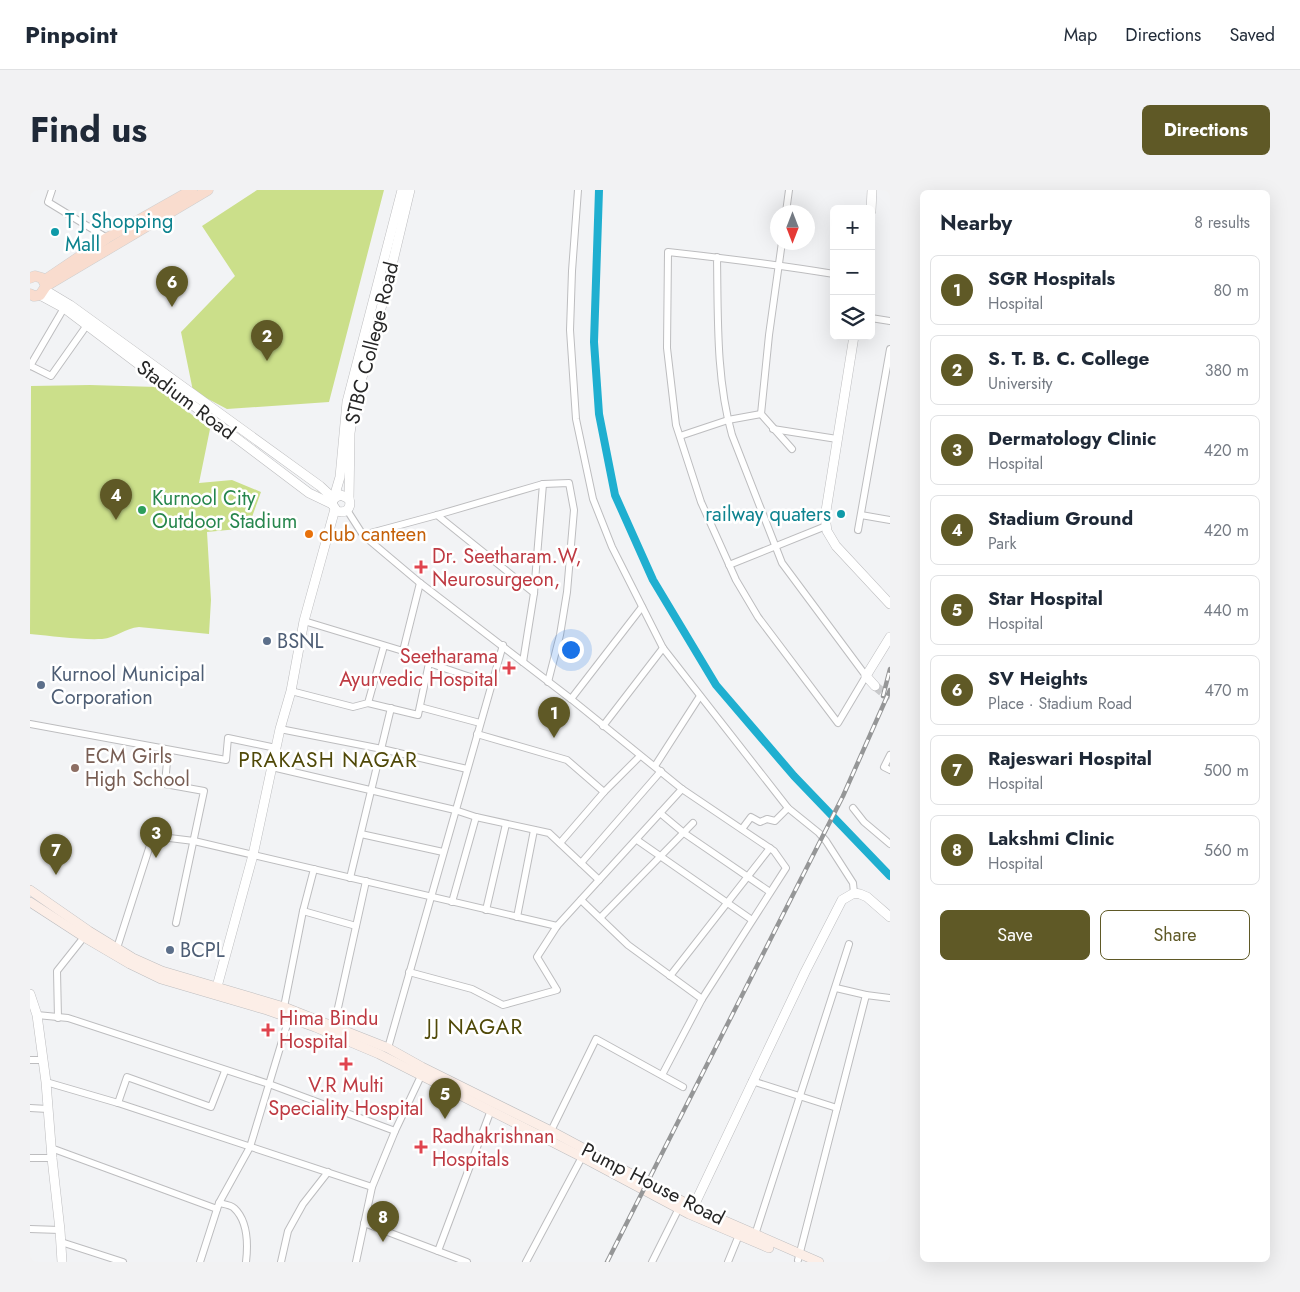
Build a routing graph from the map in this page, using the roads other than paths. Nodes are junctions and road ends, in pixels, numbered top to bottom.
1 (52, 190) edge
2 (192, 190) edge
3 (208, 190) edge
4 (402, 190) edge
5 (410, 190) edge
6 (578, 190) edge
7 (789, 190) edge
8 (872, 190) edge
9 (787, 205) edge
10 (871, 205) edge
11 (107, 238) junction
12 (781, 250) edge
13 (717, 257) junction
14 (778, 265) junction
15 (830, 273) edge
16 (31, 277) edge
17 (38, 291) edge
18 (64, 308) junction
19 (875, 319) edge
20 (890, 321) edge
21 (86, 325) junction
22 (853, 340) edge
23 (890, 349) edge
24 (31, 366) edge
25 (761, 414) junction
26 (728, 420) junction
27 (773, 429) junction
28 (680, 436) junction
29 (838, 439) junction
30 (792, 449) dead end
31 (543, 484) junction
32 (348, 499) junction
33 (334, 502) junction
34 (348, 510) junction
35 (437, 515) junction
36 (861, 515) junction
37 (890, 520) edge
38 (826, 526) junction
39 (858, 530) dead end
40 (363, 535) junction
41 (776, 546) junction
42 (729, 565) junction
43 (420, 583) junction
44 (534, 593) junction
45 (890, 604) edge
46 (642, 607) junction
47 (304, 621) junction
48 (890, 637) edge
49 (503, 645) junction
50 (384, 646) junction
51 (663, 648) junction
52 (523, 662) junction
53 (872, 681) junction
54 (548, 682) junction
55 (491, 684) junction
56 (290, 692) junction
57 (700, 696) junction
58 (571, 699) junction
59 (368, 703) junction
60 (420, 707) junction
61 (391, 708) junction
62 (480, 723) junction
63 (30, 724) edge
64 (603, 726) junction
65 (280, 730) junction
66 (477, 734) junction
67 (276, 748) junction
68 (382, 749) junction
69 (168, 750) junction
70 (890, 755) edge
71 (640, 756) junction
72 (654, 766) junction
73 (272, 767) junction
74 (467, 769) junction
75 (890, 770) edge
76 (661, 771) junction
77 (682, 789) junction
78 (371, 790) junction
79 (604, 792) junction
80 (788, 808) junction
81 (853, 808) dead end
82 (455, 810) junction
83 (660, 813) junction
84 (476, 817) junction
85 (693, 823) dead end
86 (506, 824) junction
87 (742, 829) junction
88 (534, 830) junction
89 (684, 833) junction
90 (361, 834) junction
91 (637, 840) junction
92 (194, 841) junction
93 (560, 843) junction
94 (890, 844) edge
95 (770, 848) junction
96 (443, 852) junction
97 (253, 855) junction
98 (662, 856) junction
99 (581, 863) junction
100 (314, 869) junction
101 (748, 876) junction
102 (350, 878) junction
103 (599, 880) junction
104 (366, 882) junction
105 (30, 890) edge
106 (770, 892) junction
107 (854, 893) junction
108 (430, 897) junction
109 (581, 900) junction
110 (30, 902) edge
111 (452, 902) junction
112 (727, 902) junction
113 (486, 910) junction
114 (303, 911) junction
115 (517, 917) junction
116 (890, 917) edge
117 (600, 918) junction
118 (752, 920) junction
119 (176, 923) dead end
120 (356, 926) junction
121 (558, 926) junction
122 (84, 937) junction
123 (849, 944) dead end
124 (117, 948) junction
125 (409, 972) junction
126 (670, 976) junction
127 (836, 988) junction
128 (216, 991) junction
129 (866, 995) junction
130 (890, 998) edge
131 (31, 999) edge
132 (702, 999) junction
133 (284, 1008) junction
134 (37, 1015) junction
135 (58, 1018) junction
136 (289, 1018) junction
137 (334, 1026) junction
138 (388, 1048) junction
139 (30, 1060) edge
140 (43, 1060) junction
141 (225, 1071) junction
142 (662, 1075) junction
143 (421, 1076) junction
144 (752, 1081) junction
145 (46, 1082) junction
146 (269, 1084) junction
147 (683, 1087) dead end
148 (801, 1097) junction
149 (118, 1103) junction
150 (30, 1108) edge
151 (837, 1108) junction
152 (48, 1109) junction
153 (491, 1110) junction
154 (395, 1131) junction
155 (549, 1135) junction
156 (250, 1146) junction
157 (51, 1148) junction
158 (582, 1156) junction
159 (30, 1158) edge
160 (52, 1158) junction
161 (328, 1172) junction
162 (372, 1187) junction
163 (218, 1206) junction
164 (678, 1208) junction
165 (691, 1211) junction
166 (364, 1223) junction
167 (30, 1229) edge
168 (60, 1230) junction
169 (739, 1235) junction
170 (754, 1238) junction
171 (61, 1242) junction
172 (438, 1251) junction
173 (801, 1259) edge
174 (62, 1262) edge
175 (123, 1262) edge
176 (200, 1262) edge
177 (246, 1262) edge
178 (281, 1262) edge
179 (356, 1262) edge
180 (467, 1262) edge
181 (526, 1262) edge
182 (652, 1262) edge
183 (728, 1262) edge
184 (818, 1262) edge

1 - 11 street
2 - 11 main road
3 - 17 main road
4 - 33 street, STBC College Road
5 - 32 street, STBC College Road
6 - 46 street
7 - 9 street
8 - 10 street
11 - 17 main road
12 - 14 street
13 - 14 street
13 - 26 street
13 - 28 street
14 - 15 street
14 - 25 street
16 - 17 main road
17 - 18 street, Stadium Road
17 - 33 street, Stadium Road
18 - 21 street, Stadium Road
18 - 24 street
19 - 20 street
21 - 24 street
21 - 33 street, Stadium Road
22 - 29 street
23 - 36 street
25 - 26 street
25 - 27 street
26 - 28 street
26 - 41 street
27 - 29 street
27 - 30 street
28 - 42 street
29 - 38 street
31 - 35 street
31 - 44 street
31 - 54 street
32 - 33 street
32 - 34 street
33 - 34 street
33 - 47 street, STBC College Road
34 - 40 street
35 - 40 street
35 - 44 street
36 - 37 street
36 - 39 street
38 - 41 street
38 - 45 street
40 - 43 street
41 - 42 street
41 - 53 street
42 - 53 street
43 - 49 street
43 - 50 street
44 - 52 street
46 - 51 street
46 - 58 street
47 - 50 street
47 - 56 street, STBC College Road
48 - 53 street
49 - 52 street
49 - 55 street
50 - 59 street
51 - 57 street
51 - 64 street
52 - 54 street
54 - 58 street
55 - 60 street
55 - 62 street
56 - 59 street
56 - 65 street, STBC College Road
57 - 72 street
57 - 80 street
58 - 64 street
59 - 61 street
60 - 61 street
60 - 62 street
61 - 68 street
62 - 66 street
63 - 69 street
64 - 71 street
65 - 67 street, STBC College Road
65 - 68 street
66 - 74 street
66 - 79 street
67 - 69 street
67 - 73 street, STBC College Road
68 - 74 street
68 - 78 street
69 - 92 street
70 - 75 street
71 - 72 street
71 - 79 street
72 - 76 street
73 - 78 street
73 - 97 street, STBC College Road
74 - 82 street
76 - 77 street
76 - 99 street
77 - 83 street
77 - 87 street
78 - 82 street
78 - 90 street
79 - 93 street
80 - 87 street
80 - 107 street
81 - 94 street
82 - 84 street
82 - 96 street
83 - 89 street
83 - 91 street
84 - 86 street
84 - 111 street
85 - 89 street
86 - 88 street
86 - 113 street
87 - 95 street
88 - 93 street
88 - 115 street
89 - 98 street
89 - 101 street
90 - 96 street
90 - 102 street
91 - 98 street
91 - 103 street
92 - 97 street
92 - 119 street
92 - 124 street
93 - 99 street
95 - 101 street
95 - 106 street
96 - 108 street
97 - 100 street
97 - 128 street, STBC College Road
98 - 112 street
98 - 117 street
99 - 103 street
100 - 102 street
100 - 114 street
101 - 106 street
101 - 112 street
102 - 104 street
103 - 109 street
104 - 108 street
104 - 120 street
105 - 124 main road, Pump House Road
106 - 118 street
107 - 116 street
107 - 144 street
108 - 111 street
108 - 125 street
109 - 117 street
109 - 121 street
110 - 122 main road
111 - 113 street
112 - 118 street
112 - 126 street
113 - 115 street
114 - 120 street
114 - 133 street
115 - 121 street
117 - 126 street
118 - 132 street
120 - 137 street
121 - 125 street
122 - 128 main road
122 - 135 street
123 - 127 street
124 - 128 main road, Pump House Road
125 - 138 street
126 - 132 street
127 - 129 street
127 - 148 street
128 - 133 main road, Pump House Road
128 - 136 main road
129 - 130 street
129 - 151 street
131 - 134 street
132 - 142 street
133 - 136 street
133 - 137 main road, Pump House Road
134 - 135 street
134 - 140 street
135 - 141 street
136 - 143 main road
136 - 146 street
137 - 138 main road, Pump House Road
138 - 155 main road, Pump House Road
139 - 140 street
140 - 145 street
141 - 146 street
141 - 149 street
142 - 147 street
142 - 155 street
143 - 153 main road
143 - 154 street
144 - 148 street
144 - 165 street
145 - 149 street
145 - 152 street
146 - 154 street
146 - 156 street
148 - 151 street
148 - 170 street
149 - 156 street
150 - 152 street
151 - 173 street
152 - 157 street
153 - 155 main road
153 - 172 street
154 - 162 street
155 - 158 main road
155 - 165 main road, Pump House Road
156 - 161 street
156 - 163 street
157 - 160 street
157 - 163 street
158 - 164 main road
158 - 181 street
159 - 160 street
160 - 168 street
161 - 162 street
161 - 178 street
162 - 166 street
163 - 176 street
163 - 177 street
164 - 165 main road
164 - 182 street
165 - 169 main road
165 - 170 main road, Pump House Road
166 - 172 street
166 - 179 street
167 - 168 street
168 - 171 street
169 - 170 main road
169 - 183 street
170 - 173 main road
171 - 174 street
171 - 175 street
172 - 180 street
173 - 184 main road

